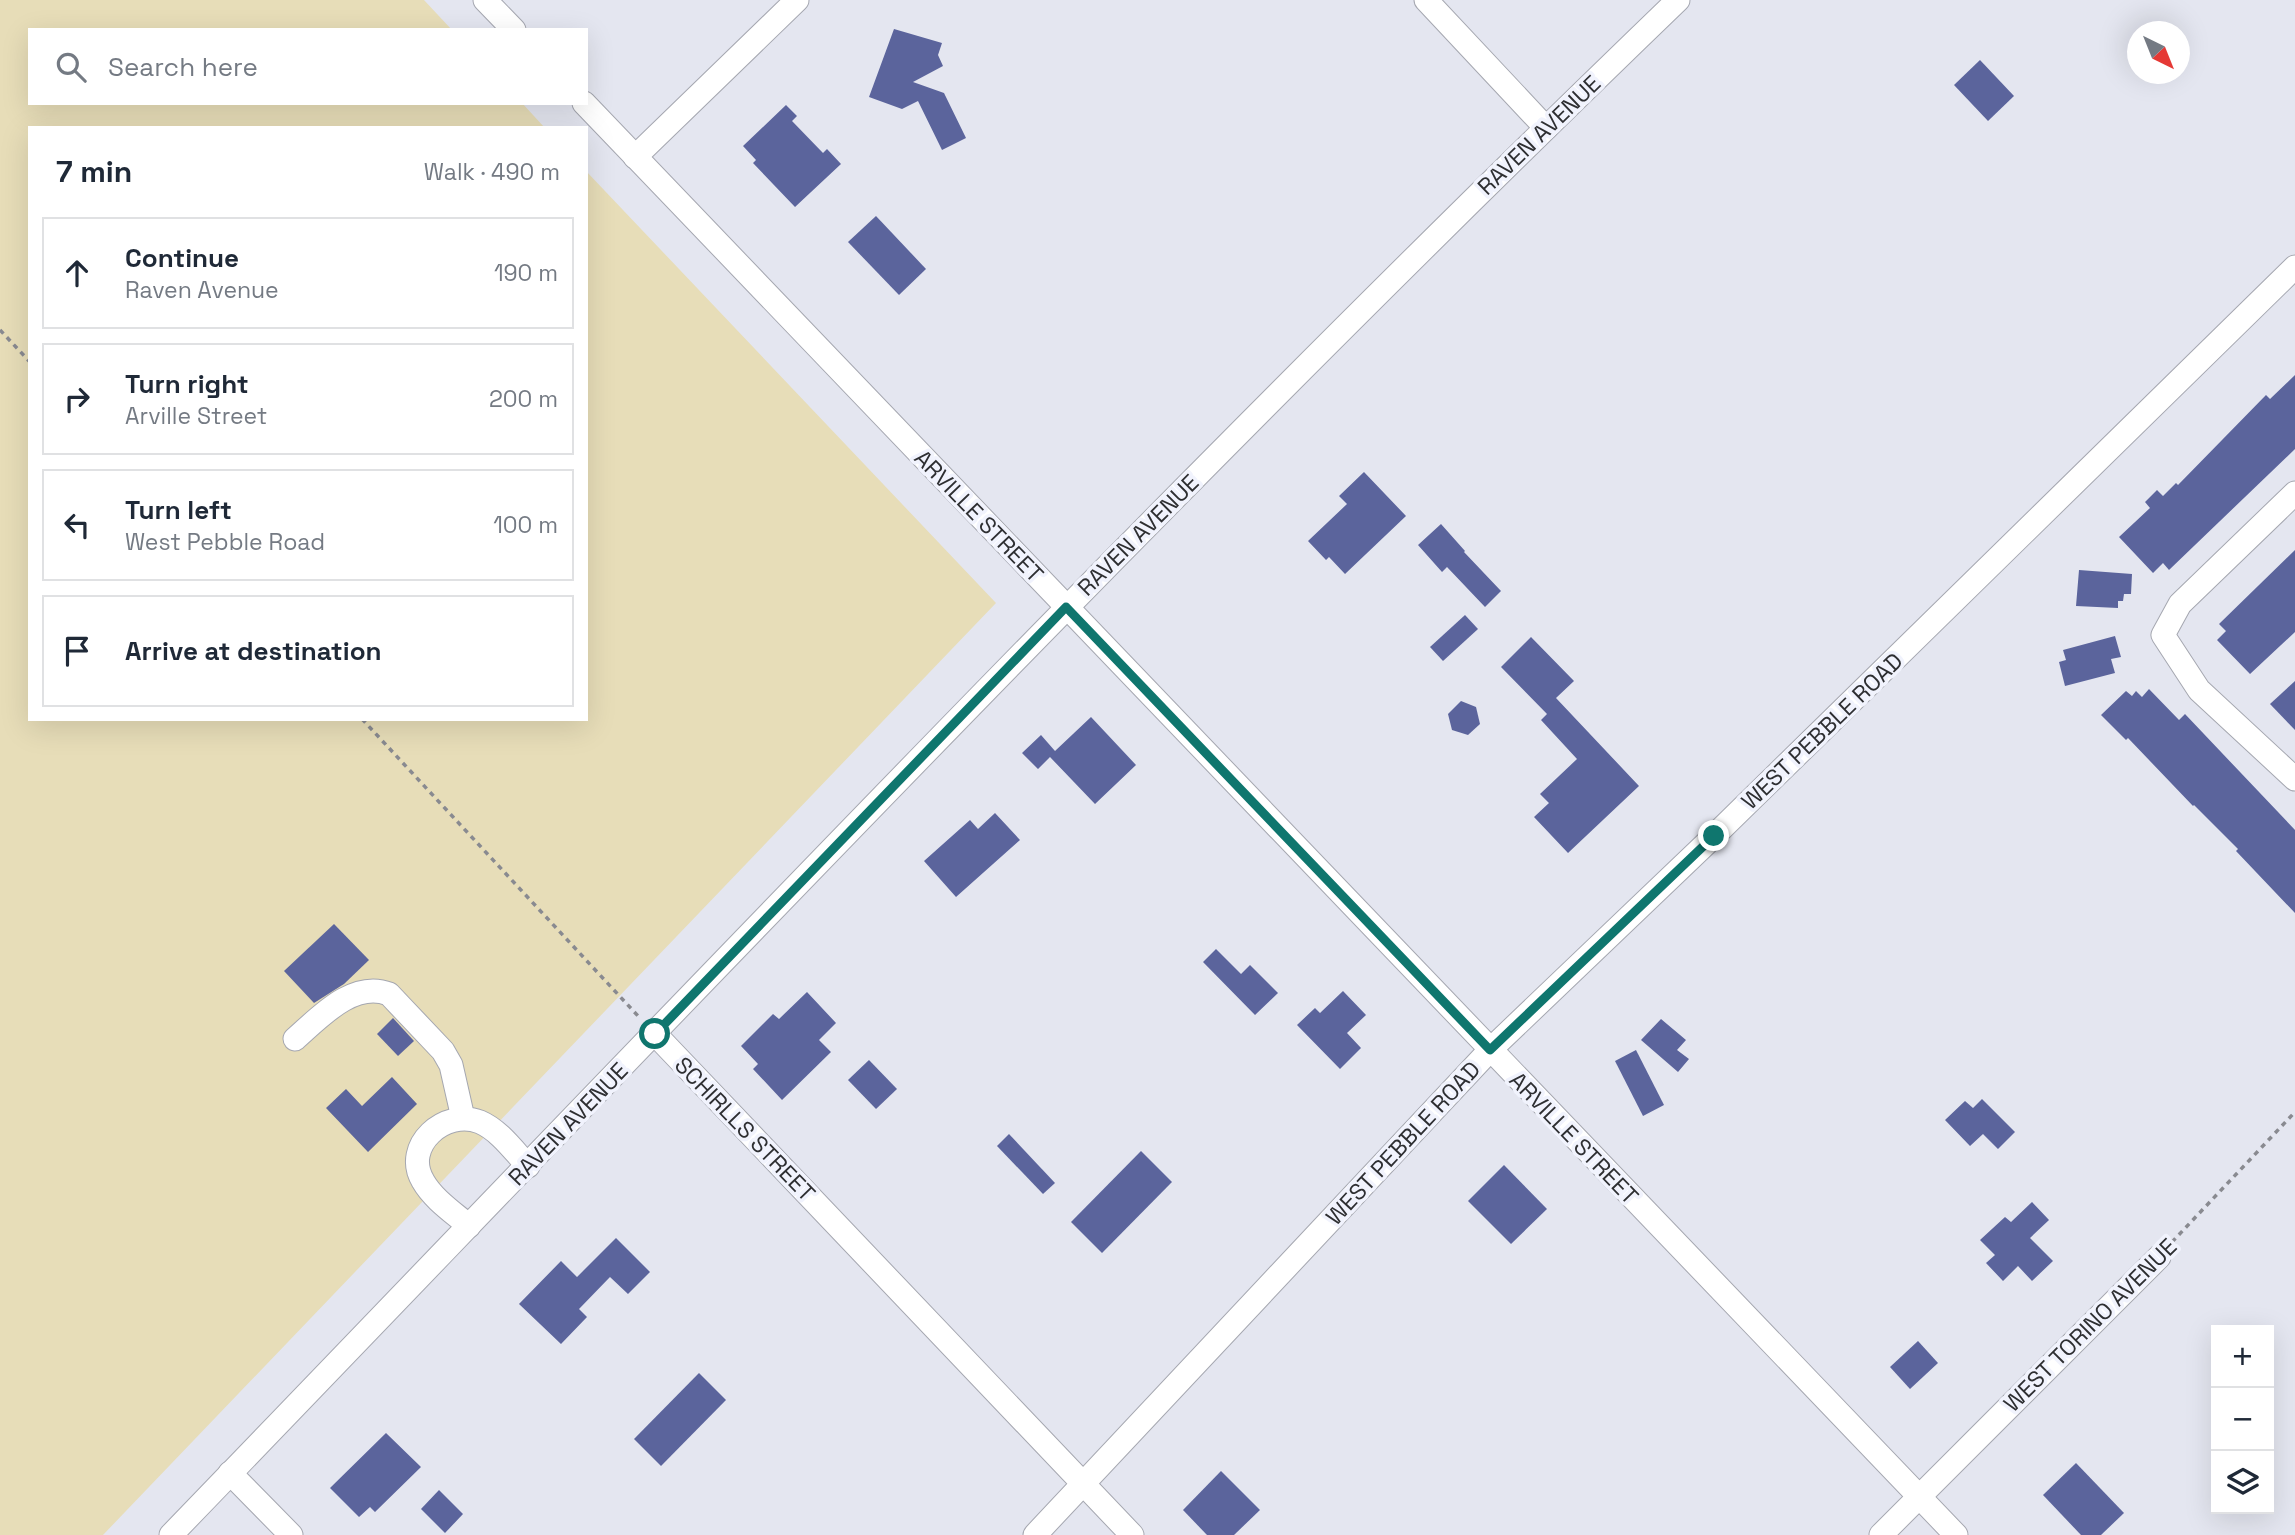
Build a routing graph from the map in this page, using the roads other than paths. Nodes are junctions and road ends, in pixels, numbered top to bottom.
1 (485, 0) edge
2 (797, 0) edge
3 (1426, 0) edge
4 (1678, 0) edge
5 (512, 28) edge
6 (586, 105) edge
7 (1546, 128) junction
8 (635, 157) junction
9 (2295, 267) edge
10 (2295, 493) edge
11 (1066, 607) junction
12 (2295, 779) edge
13 (655, 1034) junction
14 (295, 1039) dead end
15 (1490, 1050) junction
16 (463, 1118) junction
17 (527, 1166) junction
18 (469, 1226) junction
19 (2159, 1257) road end
20 (230, 1473) junction
21 (1083, 1483) junction
22 (1918, 1497) junction
23 (170, 1535) edge
24 (291, 1535) edge
25 (1035, 1535) edge
26 (1132, 1535) edge
27 (1881, 1535) edge
28 (1956, 1535) edge

1 - 5 street
2 - 8 street
3 - 7 street
4 - 7 street, RAVEN AVENUE
6 - 8 street, ARVILLE STREET
7 - 11 street, RAVEN AVENUE
8 - 11 street, ARVILLE STREET
9 - 15 street, WEST PEBBLE ROAD
10 - 12 street
11 - 13 street, RAVEN AVENUE
11 - 15 street, ARVILLE STREET
13 - 17 street, RAVEN AVENUE
13 - 21 street, SCHIRLLS STREET
14 - 16 street
15 - 21 street, WEST PEBBLE ROAD
15 - 22 street, ARVILLE STREET
16 - 17 street
16 - 18 street
17 - 18 street, RAVEN AVENUE
18 - 20 street, RAVEN AVENUE
19 - 22 street, WEST TORINO AVENUE
20 - 23 street, RAVEN AVENUE
20 - 24 street
21 - 25 street, WEST PEBBLE ROAD
21 - 26 street, SCHIRLLS STREET
22 - 27 street, WEST TORINO AVENUE
22 - 28 street, ARVILLE STREET

